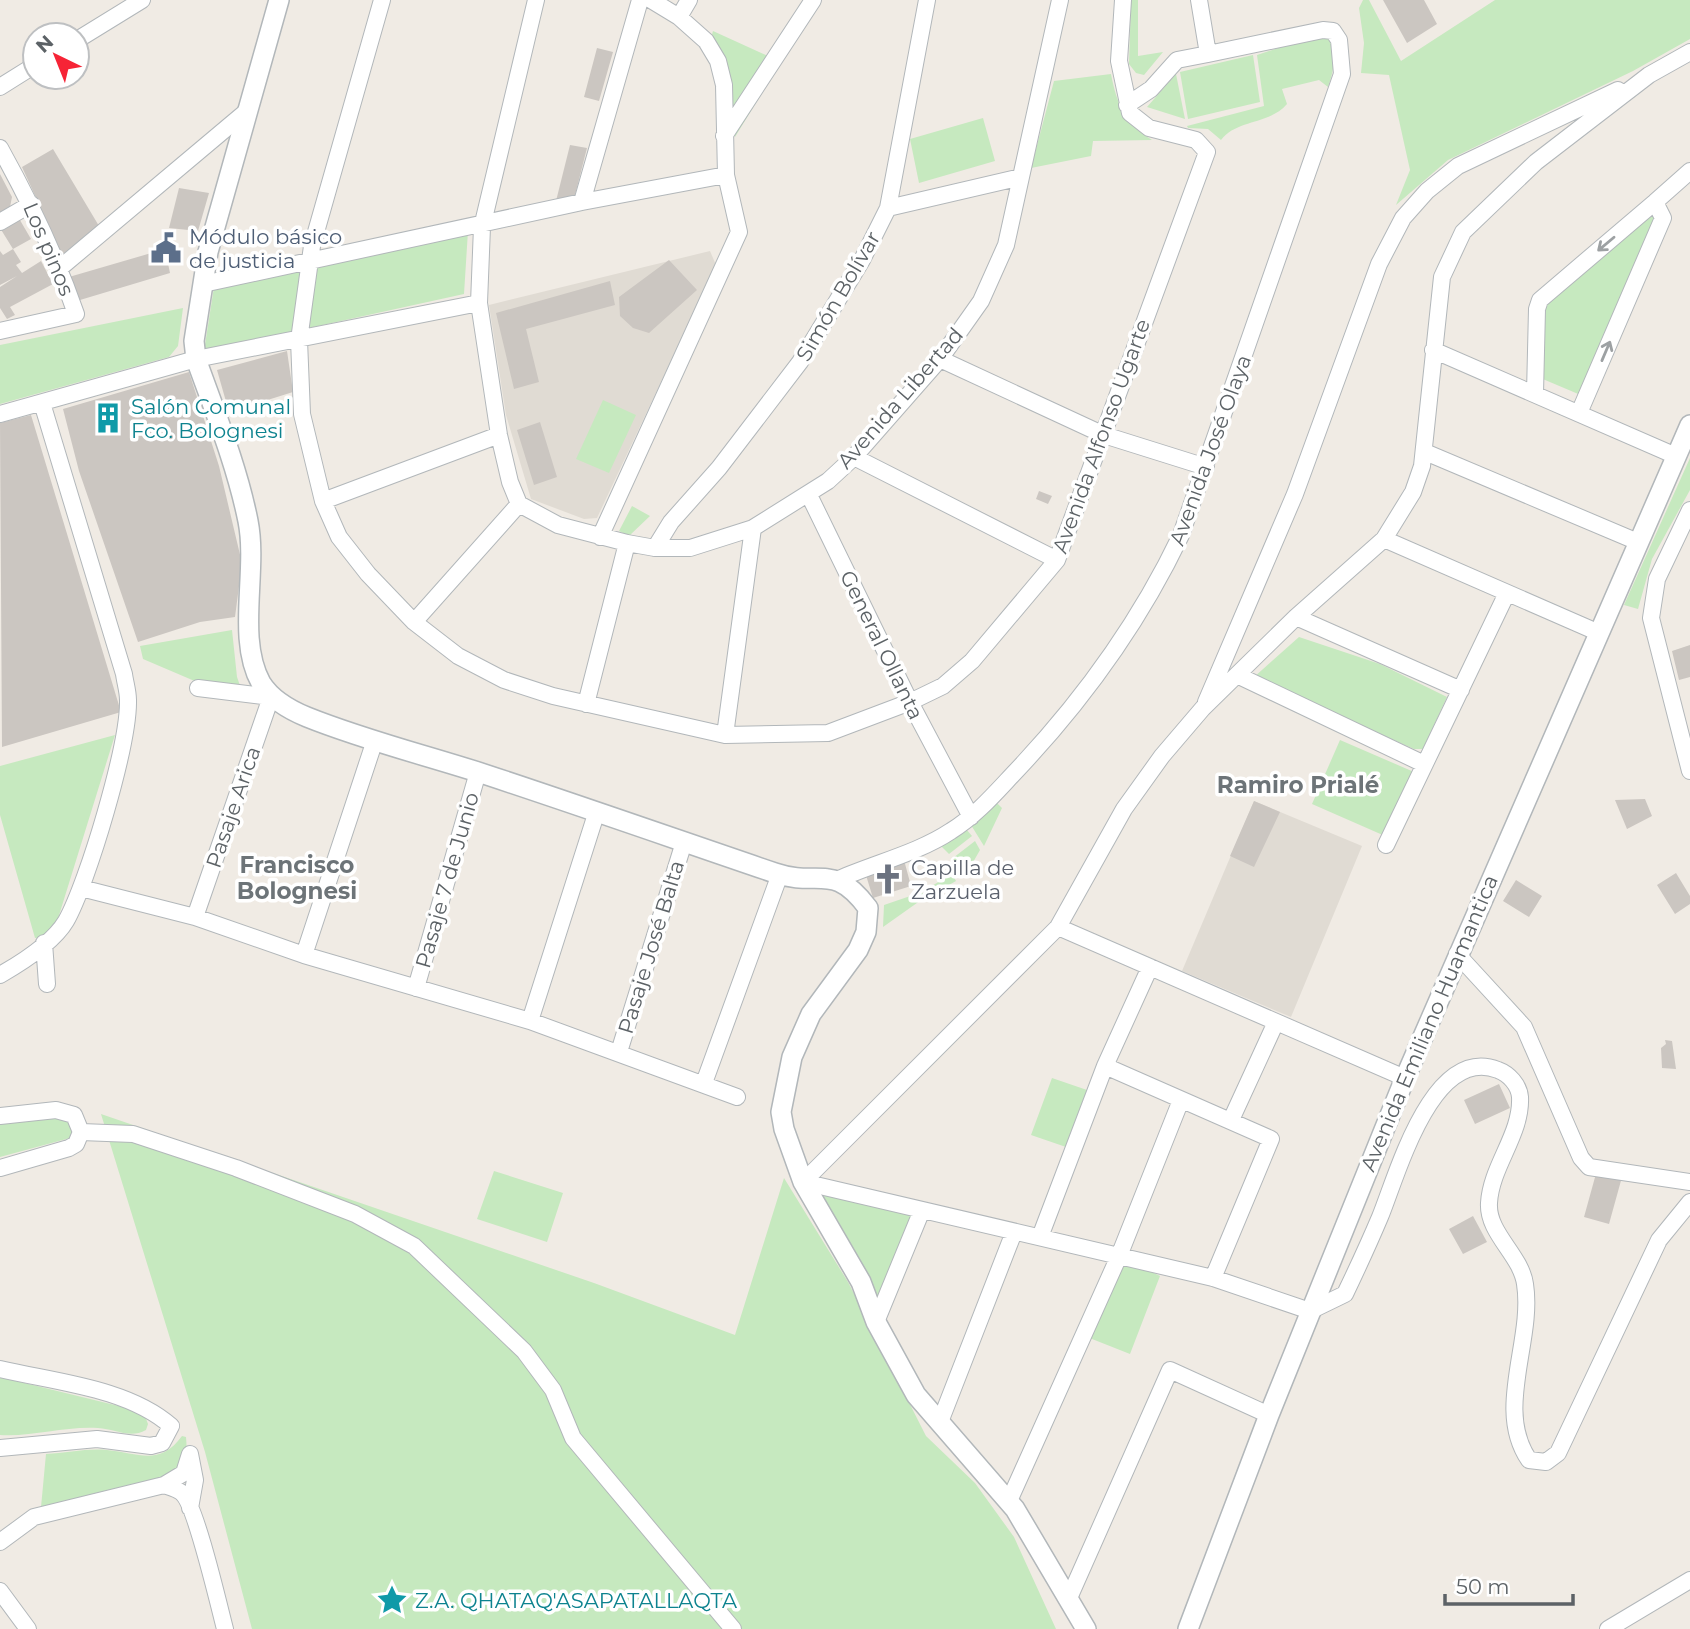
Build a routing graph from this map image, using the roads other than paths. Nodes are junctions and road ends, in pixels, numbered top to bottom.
1 (142, 0) edge
2 (279, 0) edge
3 (382, 0) edge
4 (536, 0) edge
5 (640, 0) edge
6 (650, 0) edge
7 (690, 0) edge
8 (813, 0) edge
9 (927, 0) edge
10 (1060, 0) edge
11 (1123, 0) edge
12 (1199, 0) edge
13 (679, 17) junction
14 (91, 31) edge
15 (1690, 52) edge
16 (1208, 54) junction
17 (21, 74) edge
18 (1648, 75) junction
19 (0, 87) edge
20 (1127, 105) junction
21 (248, 110) junction
22 (724, 136) junction
23 (0, 148) edge
24 (1690, 171) edge
25 (726, 175) junction
26 (1021, 177) junction
27 (582, 202) junction
28 (1655, 202) junction
29 (31, 204) junction
30 (888, 208) junction
31 (0, 222) edge
32 (483, 223) junction
33 (310, 261) junction
34 (60, 268) junction
35 (203, 284) junction
36 (479, 303) junction
37 (0, 331) edge
38 (299, 340) junction
39 (1433, 350) junction
40 (196, 359) junction
41 (940, 359) junction
42 (1535, 393) junction
43 (43, 403) junction
44 (1579, 413) junction
45 (0, 414) edge
46 (1690, 425) edge
47 (499, 435) junction
48 (1104, 435) junction
49 (1425, 452) junction
50 (1676, 456) junction
51 (854, 457) junction
52 (1206, 467) junction
53 (809, 495) junction
54 (323, 501) junction
55 (519, 503) junction
56 (1690, 510) edge
57 (752, 528) junction
58 (600, 537) junction
59 (1384, 539) junction
60 (1638, 542) junction
61 (627, 543) junction
62 (655, 548) junction
63 (1058, 560) junction
64 (1507, 593) junction
65 (1296, 617) junction
66 (414, 622) junction
67 (1597, 632) junction
68 (1237, 675) junction
69 (198, 688) dead end
70 (1461, 690) junction
71 (271, 696) junction
72 (910, 702) junction
73 (586, 704) junction
74 (1203, 708) junction
75 (725, 735) junction
76 (375, 740) junction
77 (1424, 764) junction
78 (1690, 771) edge
79 (478, 772) junction
80 (597, 811) junction
81 (971, 817) junction
82 (684, 842) junction
83 (1386, 845) dead end
84 (780, 874) junction
85 (839, 879) junction
86 (80, 888) junction
87 (195, 917) junction
88 (1058, 927) junction
89 (44, 943) junction
90 (1457, 954) junction
91 (304, 955) junction
92 (1150, 967) junction
93 (1, 971) edge
94 (47, 984) dead end
95 (416, 988) junction
96 (530, 1021) junction
97 (1276, 1022) junction
98 (619, 1052) junction
99 (1105, 1066) junction
100 (1405, 1078) junction
101 (704, 1083) junction
102 (737, 1097) dead end
103 (1181, 1100) junction
104 (0, 1116) edge
105 (1231, 1120) junction
106 (81, 1132) junction
107 (0, 1168) edge
108 (803, 1182) junction
109 (1690, 1182) edge
110 (1690, 1202) edge
111 (922, 1210) junction
112 (1014, 1231) junction
113 (1040, 1237) junction
114 (1119, 1256) junction
115 (1213, 1278) junction
116 (1310, 1311) junction
117 (876, 1322) junction
118 (0, 1369) edge
119 (1269, 1415) junction
120 (940, 1422) junction
121 (0, 1448) edge
122 (164, 1485) junction
123 (1009, 1501) junction
124 (190, 1508) junction
125 (0, 1542) edge
126 (1690, 1580) edge
127 (0, 1591) edge
128 (1069, 1598) junction
129 (28, 1629) edge
130 (225, 1629) edge
131 (733, 1629) edge
132 (1086, 1629) edge
133 (1188, 1629) edge
134 (1608, 1629) edge

1 - 14 street
2 - 21 street
3 - 33 street, Avenida Alfonso Ugarte
4 - 32 street
5 - 27 street
6 - 13 street
7 - 13 street
8 - 22 street
9 - 30 street, Simón Bolívar
10 - 26 street, Avenida Libertad
11 - 20 street
12 - 16 street
13 - 22 street
15 - 18 street
16 - 20 street
16 - 52 street, Avenida José Olaya
17 - 19 street
18 - 39 street
18 - 74 street
20 - 48 street, Avenida Alfonso Ugarte
21 - 34 street
21 - 35 street
22 - 25 street
23 - 29 street, Los pinos
24 - 28 street
25 - 27 street
25 - 58 street
26 - 30 street
26 - 41 street, Avenida Libertad
27 - 32 street
28 -> 42 street
44 -> 28 street
29 - 31 street
29 - 34 street, Los pinos
30 - 62 street, Simón Bolívar
32 - 33 street
32 - 36 street
33 - 35 street
33 - 38 street, Avenida Alfonso Ugarte
34 - 37 street, Los pinos
35 - 40 street
36 - 38 street
36 - 47 street
38 - 40 street
38 - 54 street, Avenida Alfonso Ugarte
39 - 42 street
39 - 49 street
40 - 43 street
40 - 71 street
41 - 48 street
41 - 51 street, Avenida Libertad
42 - 44 street
43 - 45 street
43 - 86 street
44 - 50 street
46 - 50 street, Avenida Emiliano Huamantica
47 - 54 street
47 - 55 street
48 - 52 street
48 - 63 street, Avenida Alfonso Ugarte
49 - 59 street
49 - 60 street
50 - 60 street, Avenida Emiliano Huamantica
51 - 53 street, Avenida Libertad
51 - 63 street
52 - 81 street, Avenida José Olaya
53 - 57 street, Avenida Libertad
53 - 72 street, General Ollanta
54 - 66 street, Avenida Alfonso Ugarte
55 - 58 street, Avenida Libertad
55 - 66 street
56 - 78 street
57 - 62 street, Avenida Libertad
57 - 75 street
58 - 61 street, Avenida Libertad
59 - 64 street
59 - 65 street
60 - 67 street, Avenida Emiliano Huamantica
61 - 62 street, Avenida Libertad
61 - 73 street
63 - 72 street, Avenida Alfonso Ugarte
64 - 67 street
64 - 70 street
65 - 68 street
65 - 70 street
66 - 73 street, Avenida Alfonso Ugarte
67 - 90 street, Avenida Emiliano Huamantica
68 - 74 street
68 - 77 street
69 - 71 street
70 - 77 street
71 - 76 street
71 - 87 street, Pasaje Arica
72 - 75 street, Avenida Alfonso Ugarte
72 - 81 street, General Ollanta
73 - 75 street, Avenida Alfonso Ugarte
74 - 88 street
76 - 79 street
76 - 91 street
77 - 83 street
79 - 80 street
79 - 95 street, Pasaje 7 de Junio
80 - 82 street
80 - 96 street
81 - 85 street, Avenida José Olaya
82 - 84 street
82 - 98 street, Pasaje José Balta
84 - 85 street
84 - 101 street
85 - 108 street
86 - 87 street
86 - 89 street
87 - 91 street
88 - 92 street
88 - 108 street
89 - 93 street
89 - 94 street
90 - 100 street, Avenida Emiliano Huamantica
90 - 109 street
91 - 95 street
92 - 97 street
92 - 99 street
95 - 96 street
96 - 98 street
97 - 100 street
97 - 105 street
98 - 101 street
99 - 103 street
99 - 113 street
100 - 116 street, Avenida Emiliano Huamantica
101 - 102 street
103 - 105 street
103 - 114 street
104 - 106 street
105 - 115 street
106 - 107 street
106 - 131 street
108 - 111 street
108 - 117 street
110 - 116 street
111 - 112 street
111 - 117 street
112 - 113 street
112 - 120 street
113 - 114 street
114 - 115 street
114 - 123 street
115 - 116 street
116 - 119 street, Avenida Emiliano Huamantica
117 - 120 street
118 - 121 street
119 - 128 street
119 - 133 street, Avenida Emiliano Huamantica
120 - 123 street
122 - 124 street
122 - 124 street
122 - 125 street
123 - 128 street
124 - 130 street
126 - 134 street
127 - 129 street
128 - 132 street

